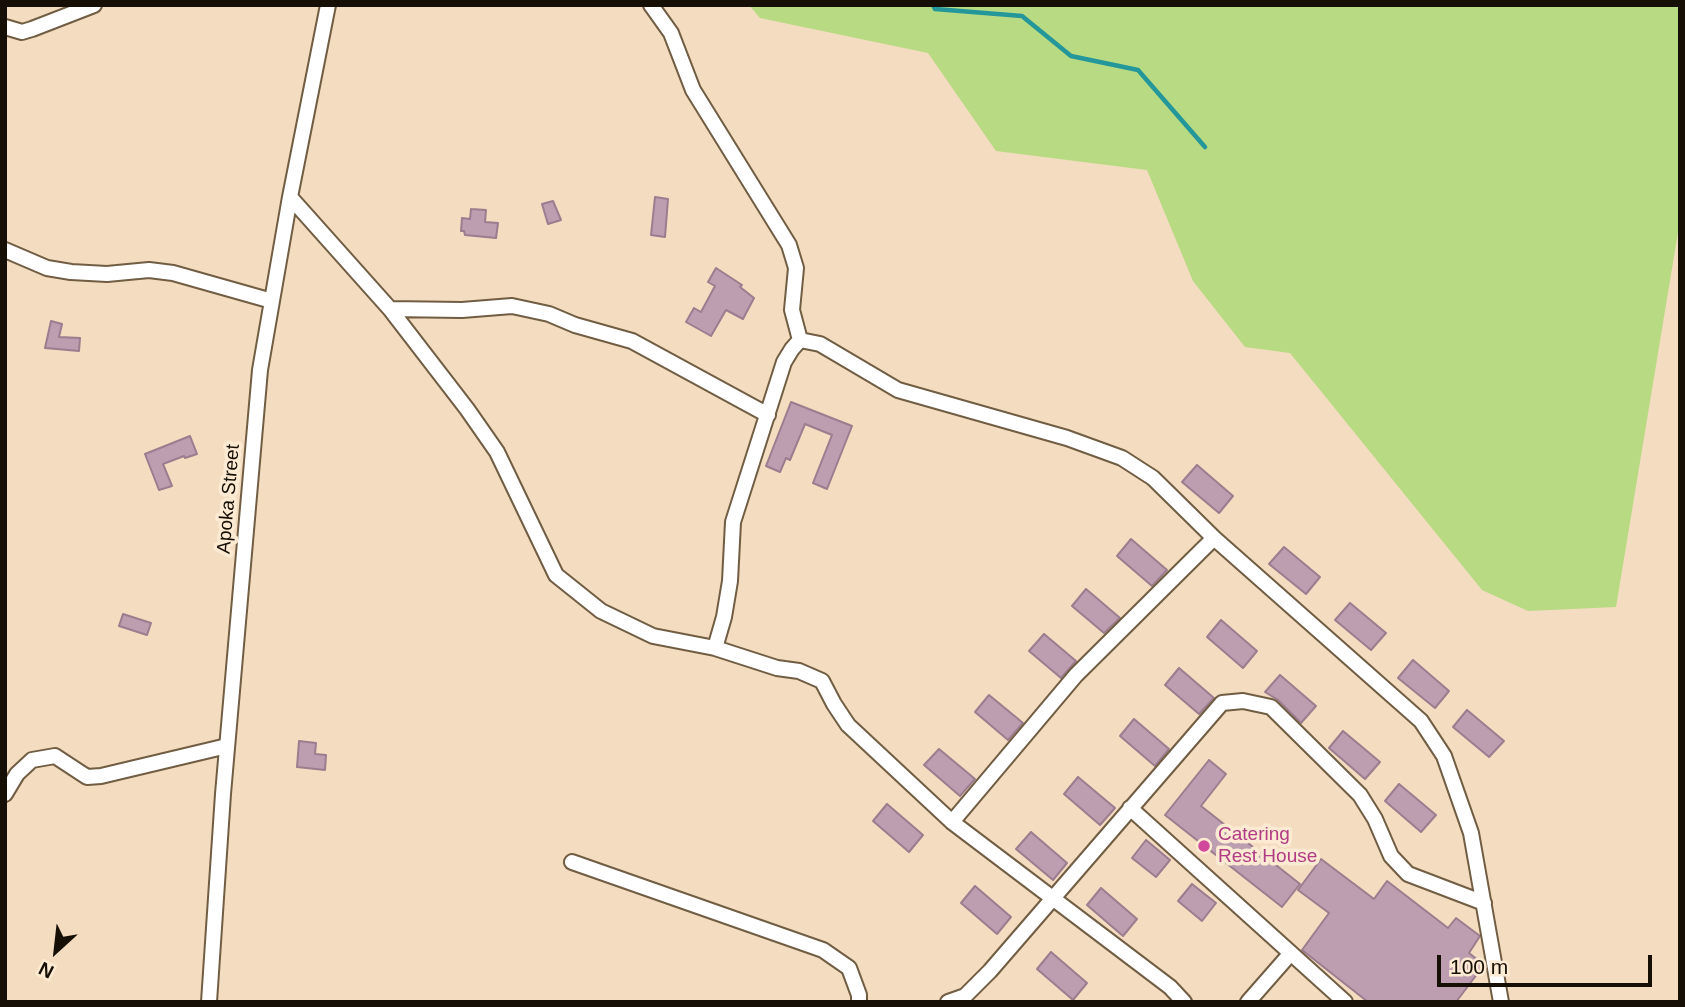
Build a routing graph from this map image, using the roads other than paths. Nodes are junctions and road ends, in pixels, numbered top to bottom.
1 (328, 5) edge
2 (651, 5) edge
3 (89, 6) edge
4 (5, 27) edge
5 (290, 197) junction
6 (5, 250) edge
7 (272, 301) junction
8 (390, 309) junction
9 (800, 341) junction
10 (768, 415) junction
11 (1214, 538) junction
12 (715, 648) junction
13 (227, 746) junction
14 (5, 794) edge
15 (1130, 808) junction
16 (952, 822) junction
17 (572, 862) dead end
18 (1051, 899) junction
19 (1484, 903) junction
20 (1291, 953) junction
21 (209, 1002) edge
22 (859, 1002) edge
23 (948, 1002) edge
24 (1184, 1002) edge
25 (1248, 1002) edge
26 (1345, 1002) edge
27 (1501, 1002) edge

1 - 5 street, Apoka Street
2 - 9 street
3 - 4 street
5 - 7 street, Apoka Street
5 - 8 street
6 - 7 street
7 - 13 street, Apoka Street
8 - 10 street
8 - 12 street
9 - 10 street
9 - 11 street
10 - 12 street
11 - 16 street
11 - 19 street
12 - 16 street
13 - 14 street
13 - 21 street, Apoka Street
15 - 18 street
15 - 19 street
15 - 20 street
16 - 18 street
17 - 22 street
18 - 23 street
18 - 24 street
19 - 27 street
20 - 25 street
20 - 26 street

